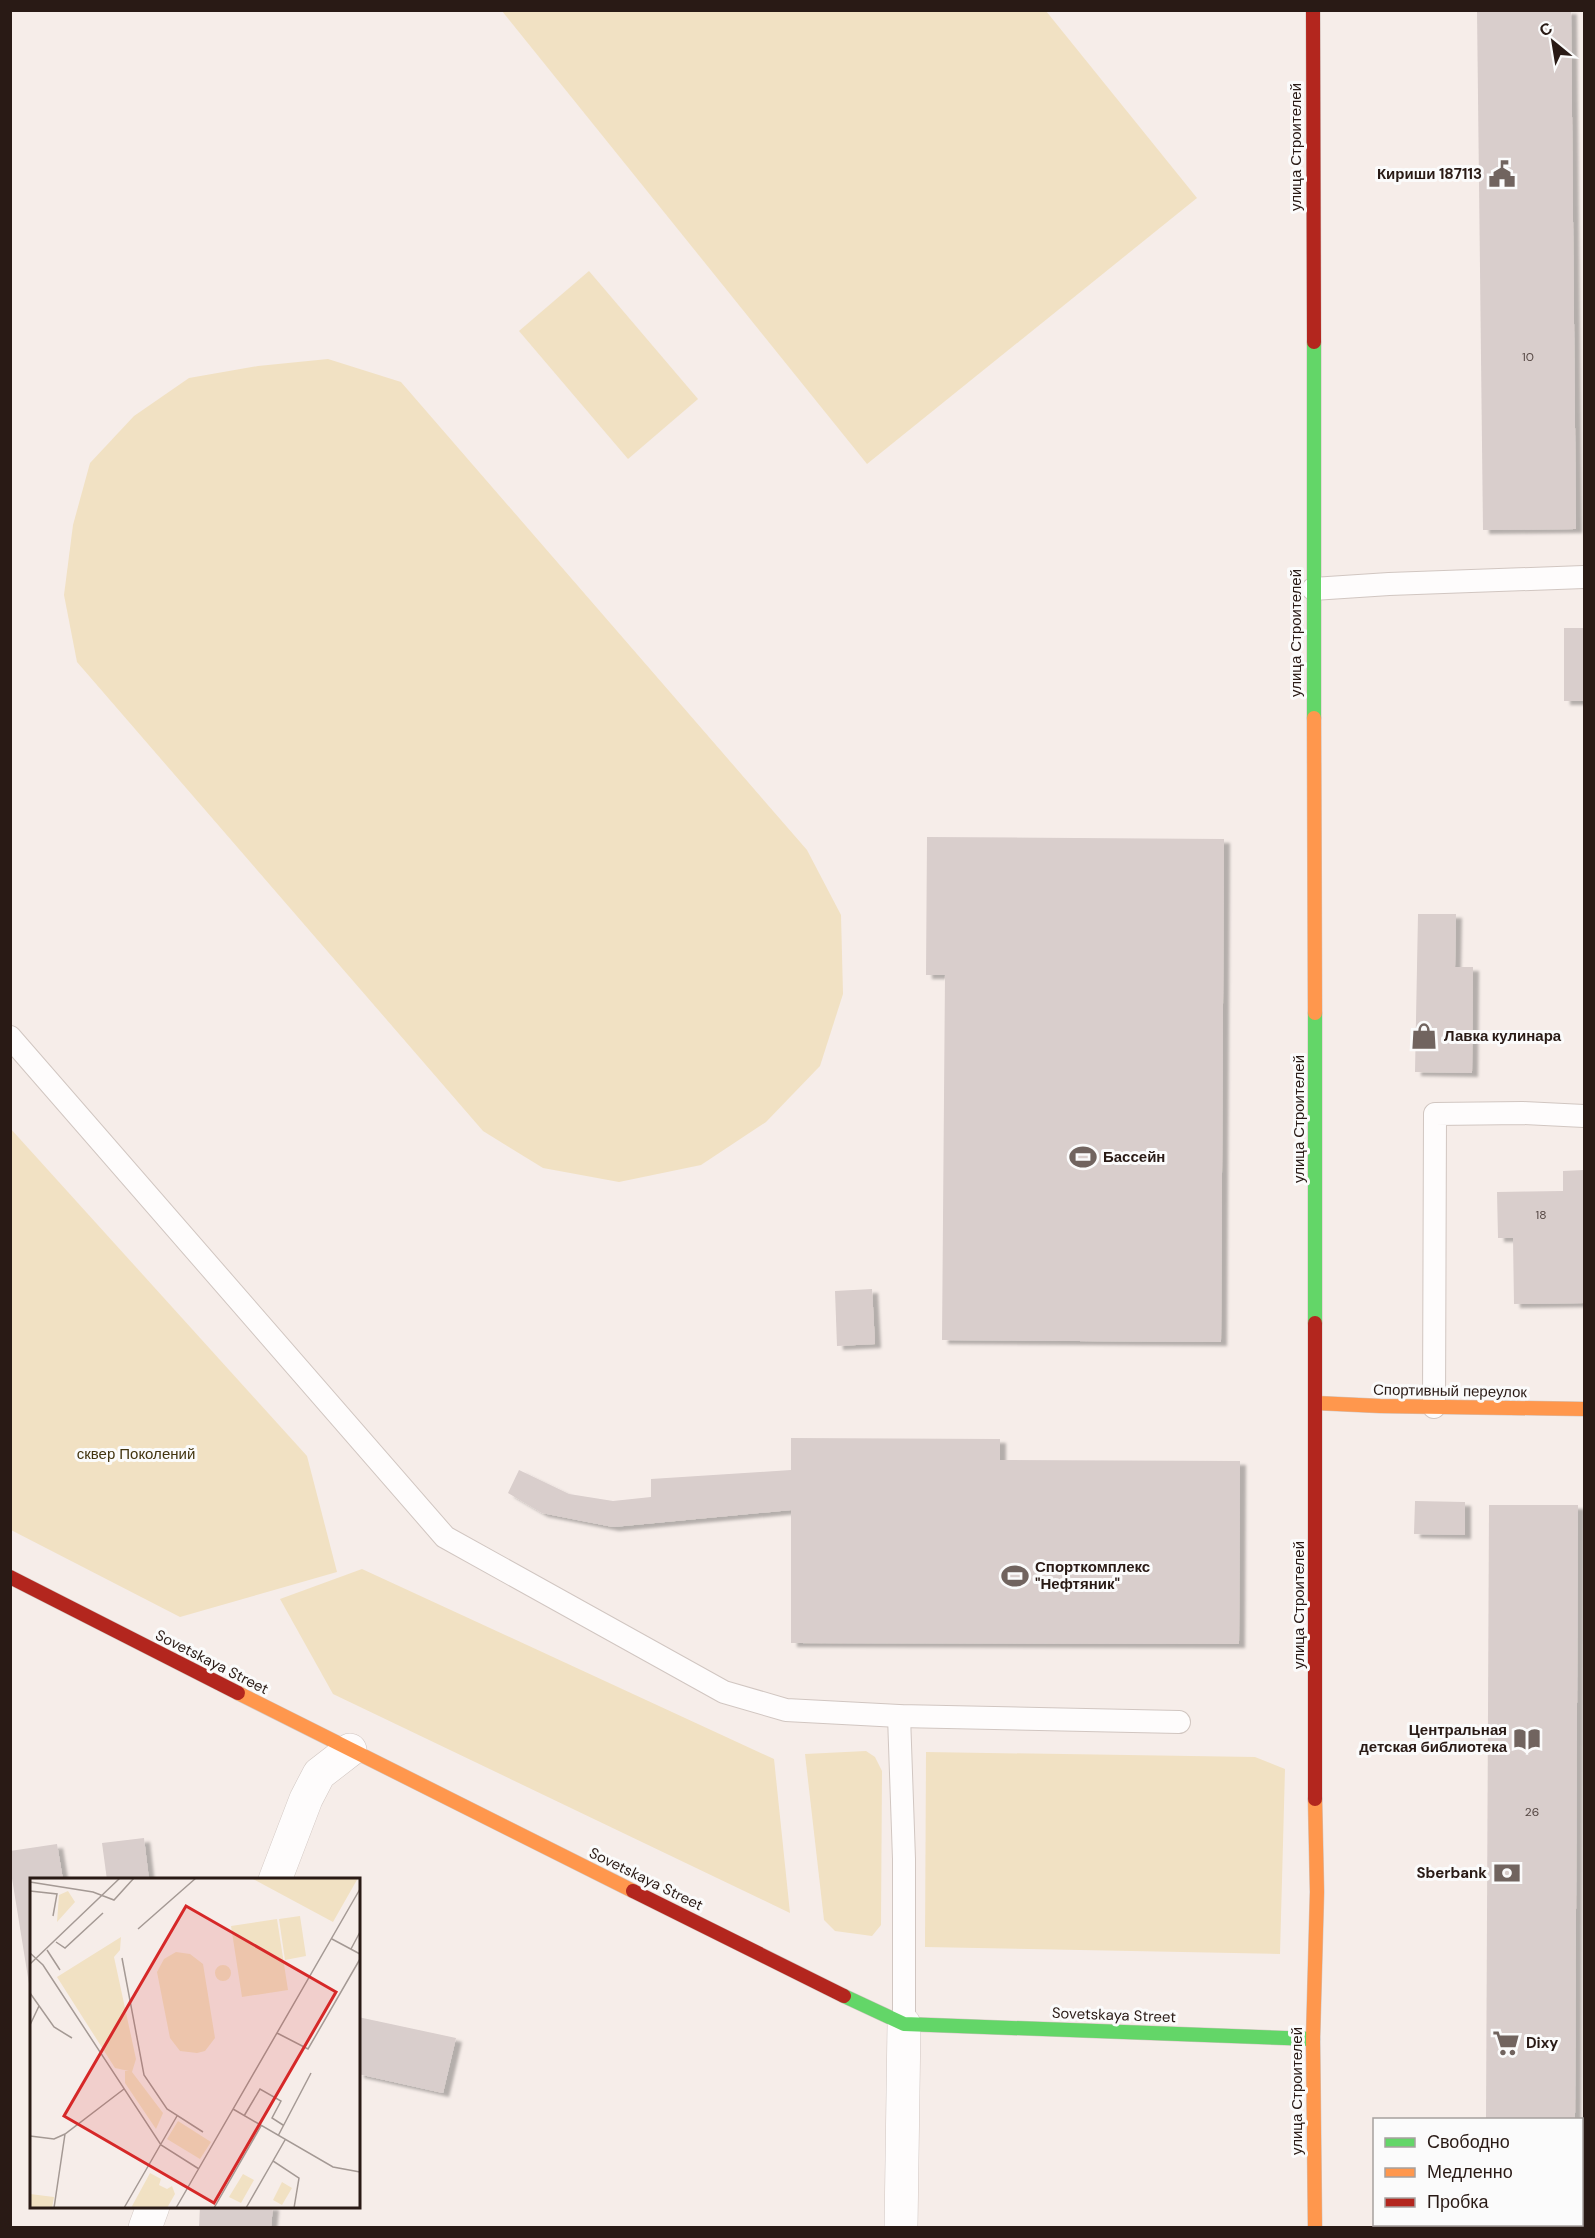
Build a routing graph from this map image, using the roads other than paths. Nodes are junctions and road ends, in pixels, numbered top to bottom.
1 (1313, 10) edge
2 (1584, 577) edge
3 (1313, 589) junction
4 (10, 1037) edge
5 (1584, 1116) edge
6 (1316, 1403) junction
7 (1434, 1407) junction
8 (1584, 1409) edge
9 (10, 1578) edge
10 (899, 1716) junction
11 (1179, 1722) dead end
12 (350, 1750) junction
13 (276, 1878) edge
14 (904, 2024) junction
15 (1313, 2039) junction
16 (152, 2208) edge
17 (145, 2228) edge
18 (901, 2228) edge
19 (1315, 2228) edge

1 - 3 street, улица Строителей
2 - 3 lane
3 - 6 street, улица Строителей
4 - 10 lane
5 - 7 lane
6 - 7 street, Спортивный переулок
6 - 15 street, улица Строителей
7 - 8 street, Спортивный переулок
9 - 12 street, Sovetskaya Street
10 - 11 lane
10 - 14 lane
12 - 13 street
12 - 14 street, Sovetskaya Street
14 - 15 street, Sovetskaya Street
14 - 18 street
15 - 19 street, улица Строителей
16 - 17 street

